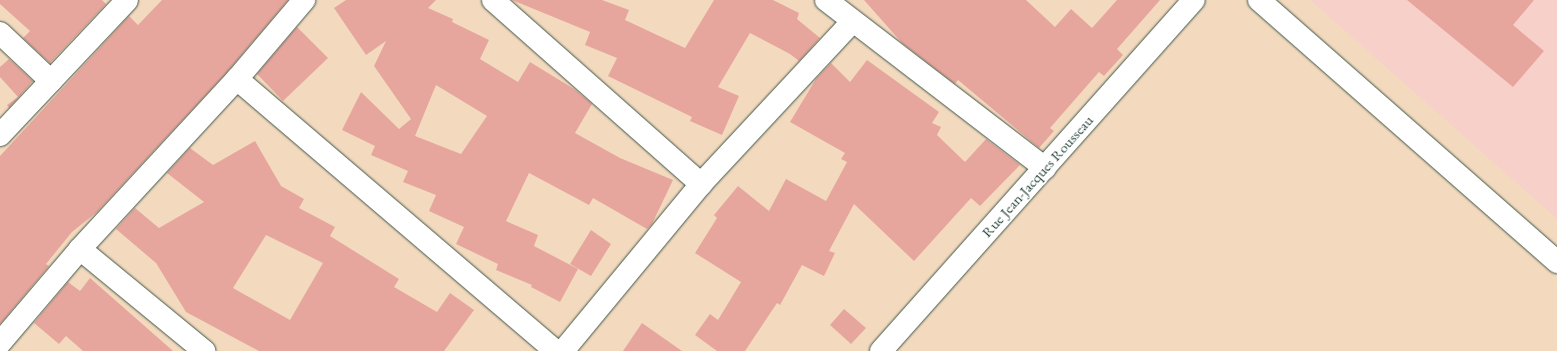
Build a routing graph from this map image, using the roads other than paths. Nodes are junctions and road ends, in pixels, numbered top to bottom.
1 (127, 0) edge
2 (304, 0) edge
3 (493, 0) edge
4 (826, 0) edge
5 (1194, 0) edge
6 (1259, 0) edge
7 (852, 22) junction
8 (0, 33) edge
9 (237, 79) junction
10 (51, 81) junction
11 (0, 135) edge
12 (1045, 168) junction
13 (701, 184) junction
14 (80, 249) junction
15 (1557, 262) edge
16 (0, 343) edge
17 (204, 351) edge
18 (555, 351) edge
19 (563, 351) edge
20 (881, 351) edge

1 - 10 street
2 - 9 street
3 - 13 street
4 - 7 street
5 - 12 street, Rue Jean-Jacques Rousseau
6 - 15 street
7 - 12 street
7 - 13 street
8 - 10 street
9 - 14 street
9 - 18 street
10 - 11 street
12 - 20 street, Rue Jean-Jacques Rousseau
13 - 19 street
14 - 16 street
14 - 17 street

